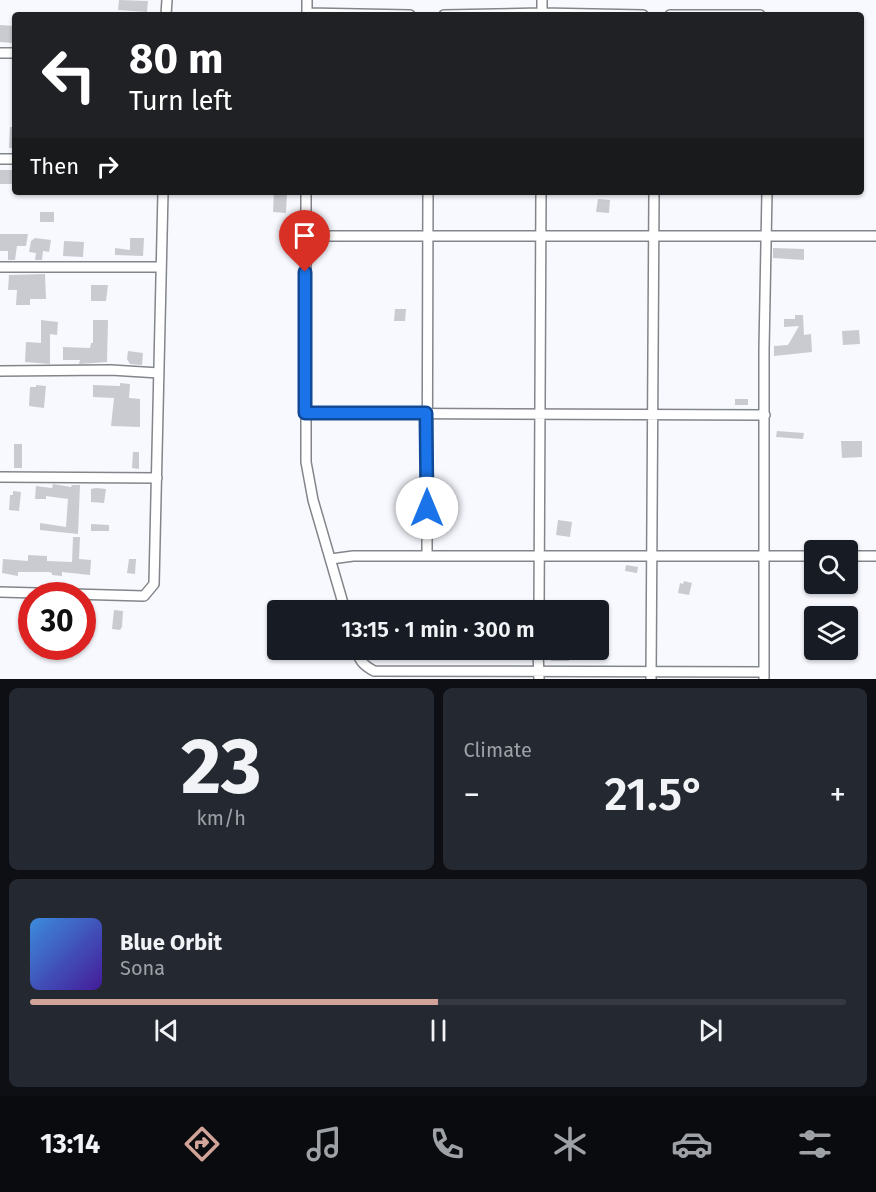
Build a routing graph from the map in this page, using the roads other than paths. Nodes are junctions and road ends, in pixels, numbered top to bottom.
1 (163, 195) edge
2 (306, 195) edge
3 (428, 195) edge
4 (541, 195) edge
5 (654, 195) edge
6 (767, 195) edge
7 (305, 236) junction
8 (429, 236) junction
9 (540, 236) junction
10 (654, 236) junction
11 (765, 236) junction
12 (876, 236) edge
13 (0, 267) edge
14 (161, 267) junction
15 (0, 371) edge
16 (159, 373) junction
17 (305, 413) junction
18 (426, 413) junction
19 (540, 414) junction
20 (651, 414) junction
21 (765, 415) junction
22 (0, 477) edge
23 (157, 478) junction
24 (427, 556) junction
25 (764, 556) junction
26 (804, 556) edge
27 (858, 556) edge
28 (876, 556) edge
29 (540, 557) junction
30 (652, 557) junction
31 (331, 559) junction
32 (0, 592) edge
33 (342, 600) edge
34 (539, 600) edge
35 (360, 660) edge
36 (538, 660) edge
37 (425, 675) edge
38 (539, 675) edge
39 (651, 675) edge
40 (764, 676) edge

1 - 14 street
2 - 7 street
3 - 8 street
4 - 9 street
5 - 10 street
6 - 11 street
7 - 8 street
7 - 17 street
8 - 9 street
8 - 18 street
9 - 10 street
9 - 19 street
10 - 11 street
10 - 20 street
11 - 12 street
11 - 21 street
13 - 14 street
14 - 16 street
15 - 16 street
16 - 23 street
17 - 18 street
17 - 31 street
18 - 19 street
18 - 24 street
19 - 20 street
19 - 29 street
20 - 21 street
20 - 30 street
21 - 25 street
22 - 23 street
23 - 32 street
24 - 29 street
24 - 31 street
25 - 26 street
25 - 30 street
25 - 40 street
27 - 28 street
29 - 30 street
29 - 34 street
30 - 39 street
31 - 33 street
35 - 37 street
36 - 38 street
37 - 38 street
38 - 39 street
39 - 40 street

